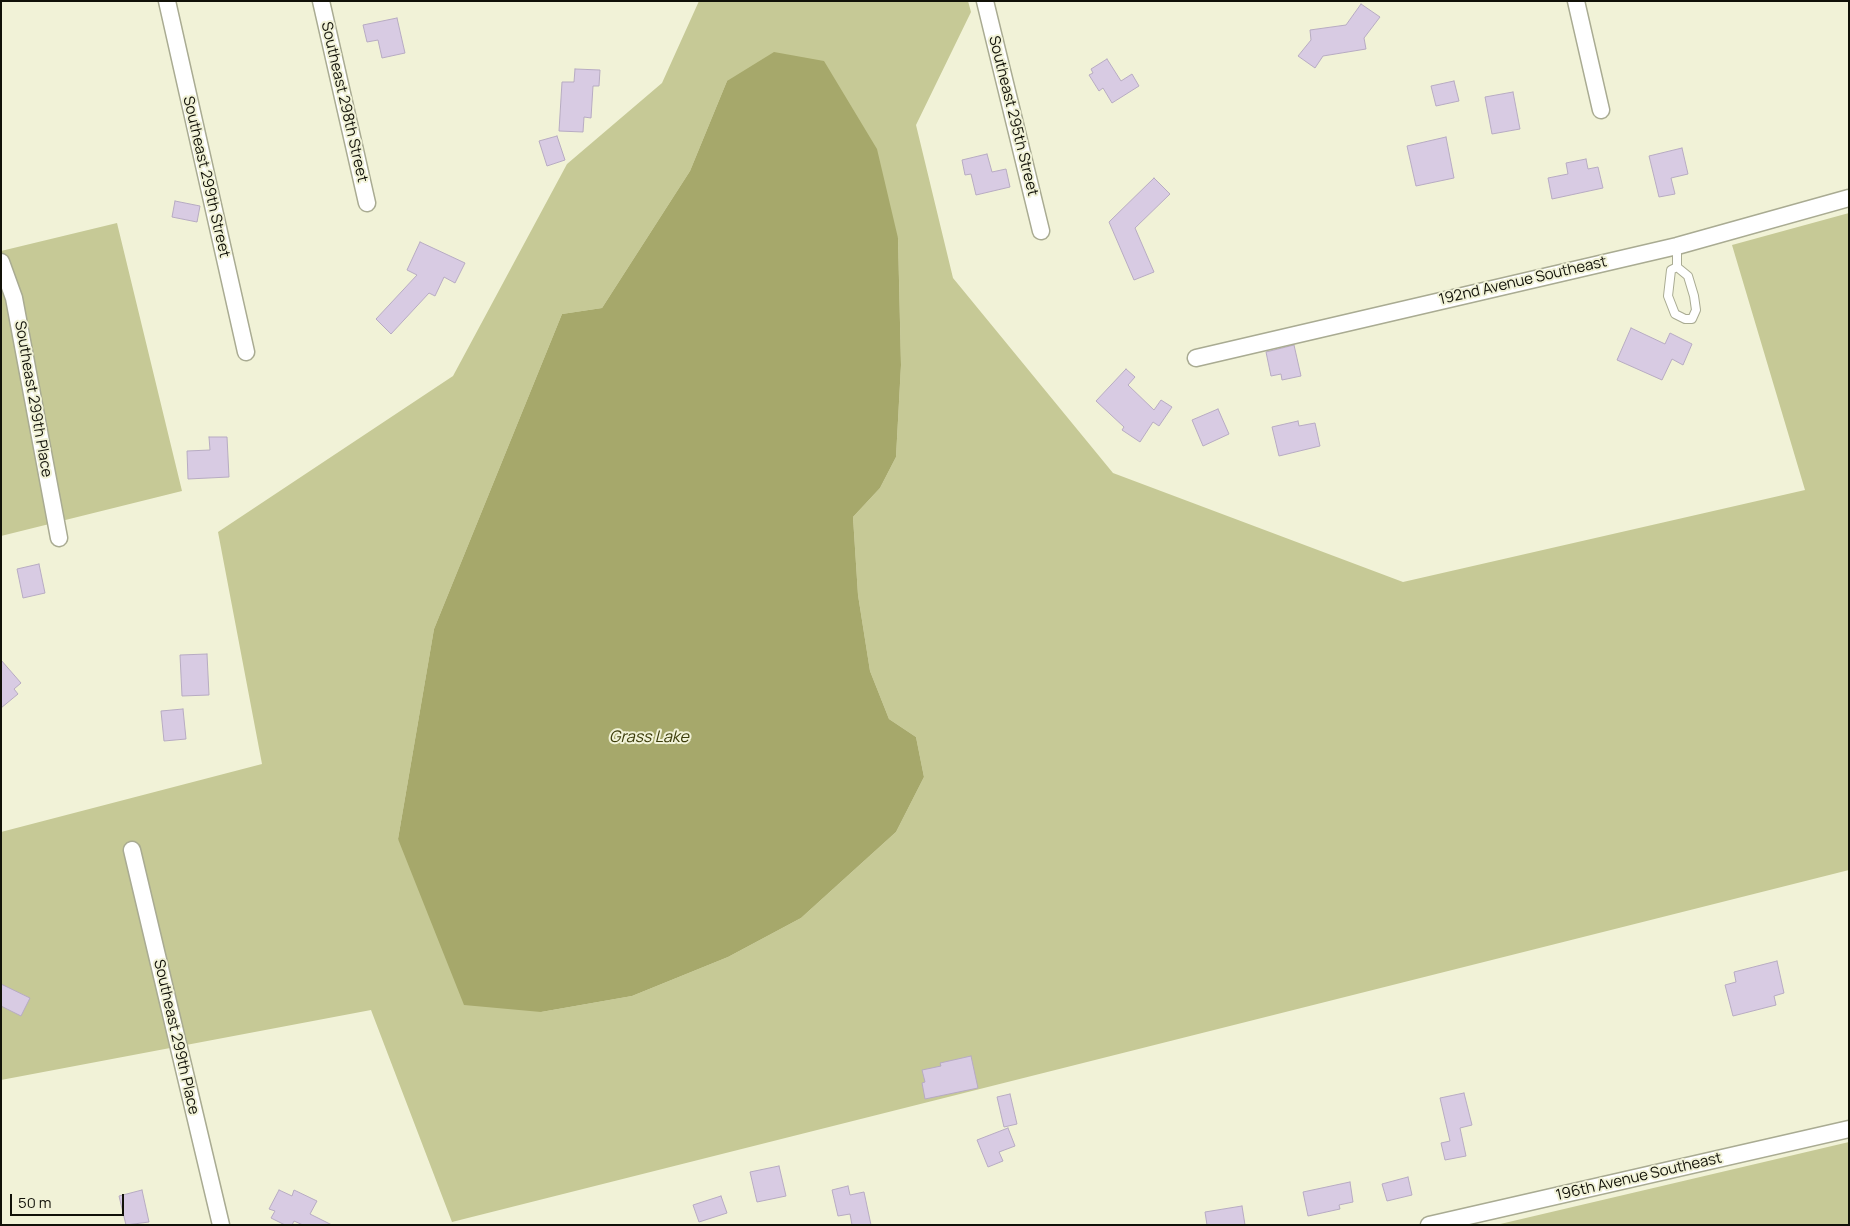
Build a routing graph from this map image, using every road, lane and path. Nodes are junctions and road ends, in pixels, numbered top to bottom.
1 (167, 1) edge
2 (322, 1) edge
3 (985, 1) edge
4 (1576, 1) edge
5 (1601, 110) dead end
6 (1849, 198) edge
7 (367, 203) dead end
8 (1041, 231) dead end
9 (1676, 246) junction
10 (1, 262) edge
11 (1677, 267) junction
12 (246, 352) dead end
13 (1196, 358) dead end
14 (59, 538) dead end
15 (132, 850) dead end
16 (1849, 1129) edge
17 (221, 1225) edge
18 (1429, 1225) edge

1 - 12 street, Southeast 299th Street
2 - 7 street, Southeast 298th Street
3 - 8 street, Southeast 295th Street
4 - 5 street
6 - 9 street, 192nd Avenue Southeast
9 - 11 lane
9 - 13 street, 192nd Avenue Southeast
10 - 14 street, Southeast 299th Place
11 - 11 lane
15 - 17 street, Southeast 299th Place
16 - 18 street, 196th Avenue Southeast

